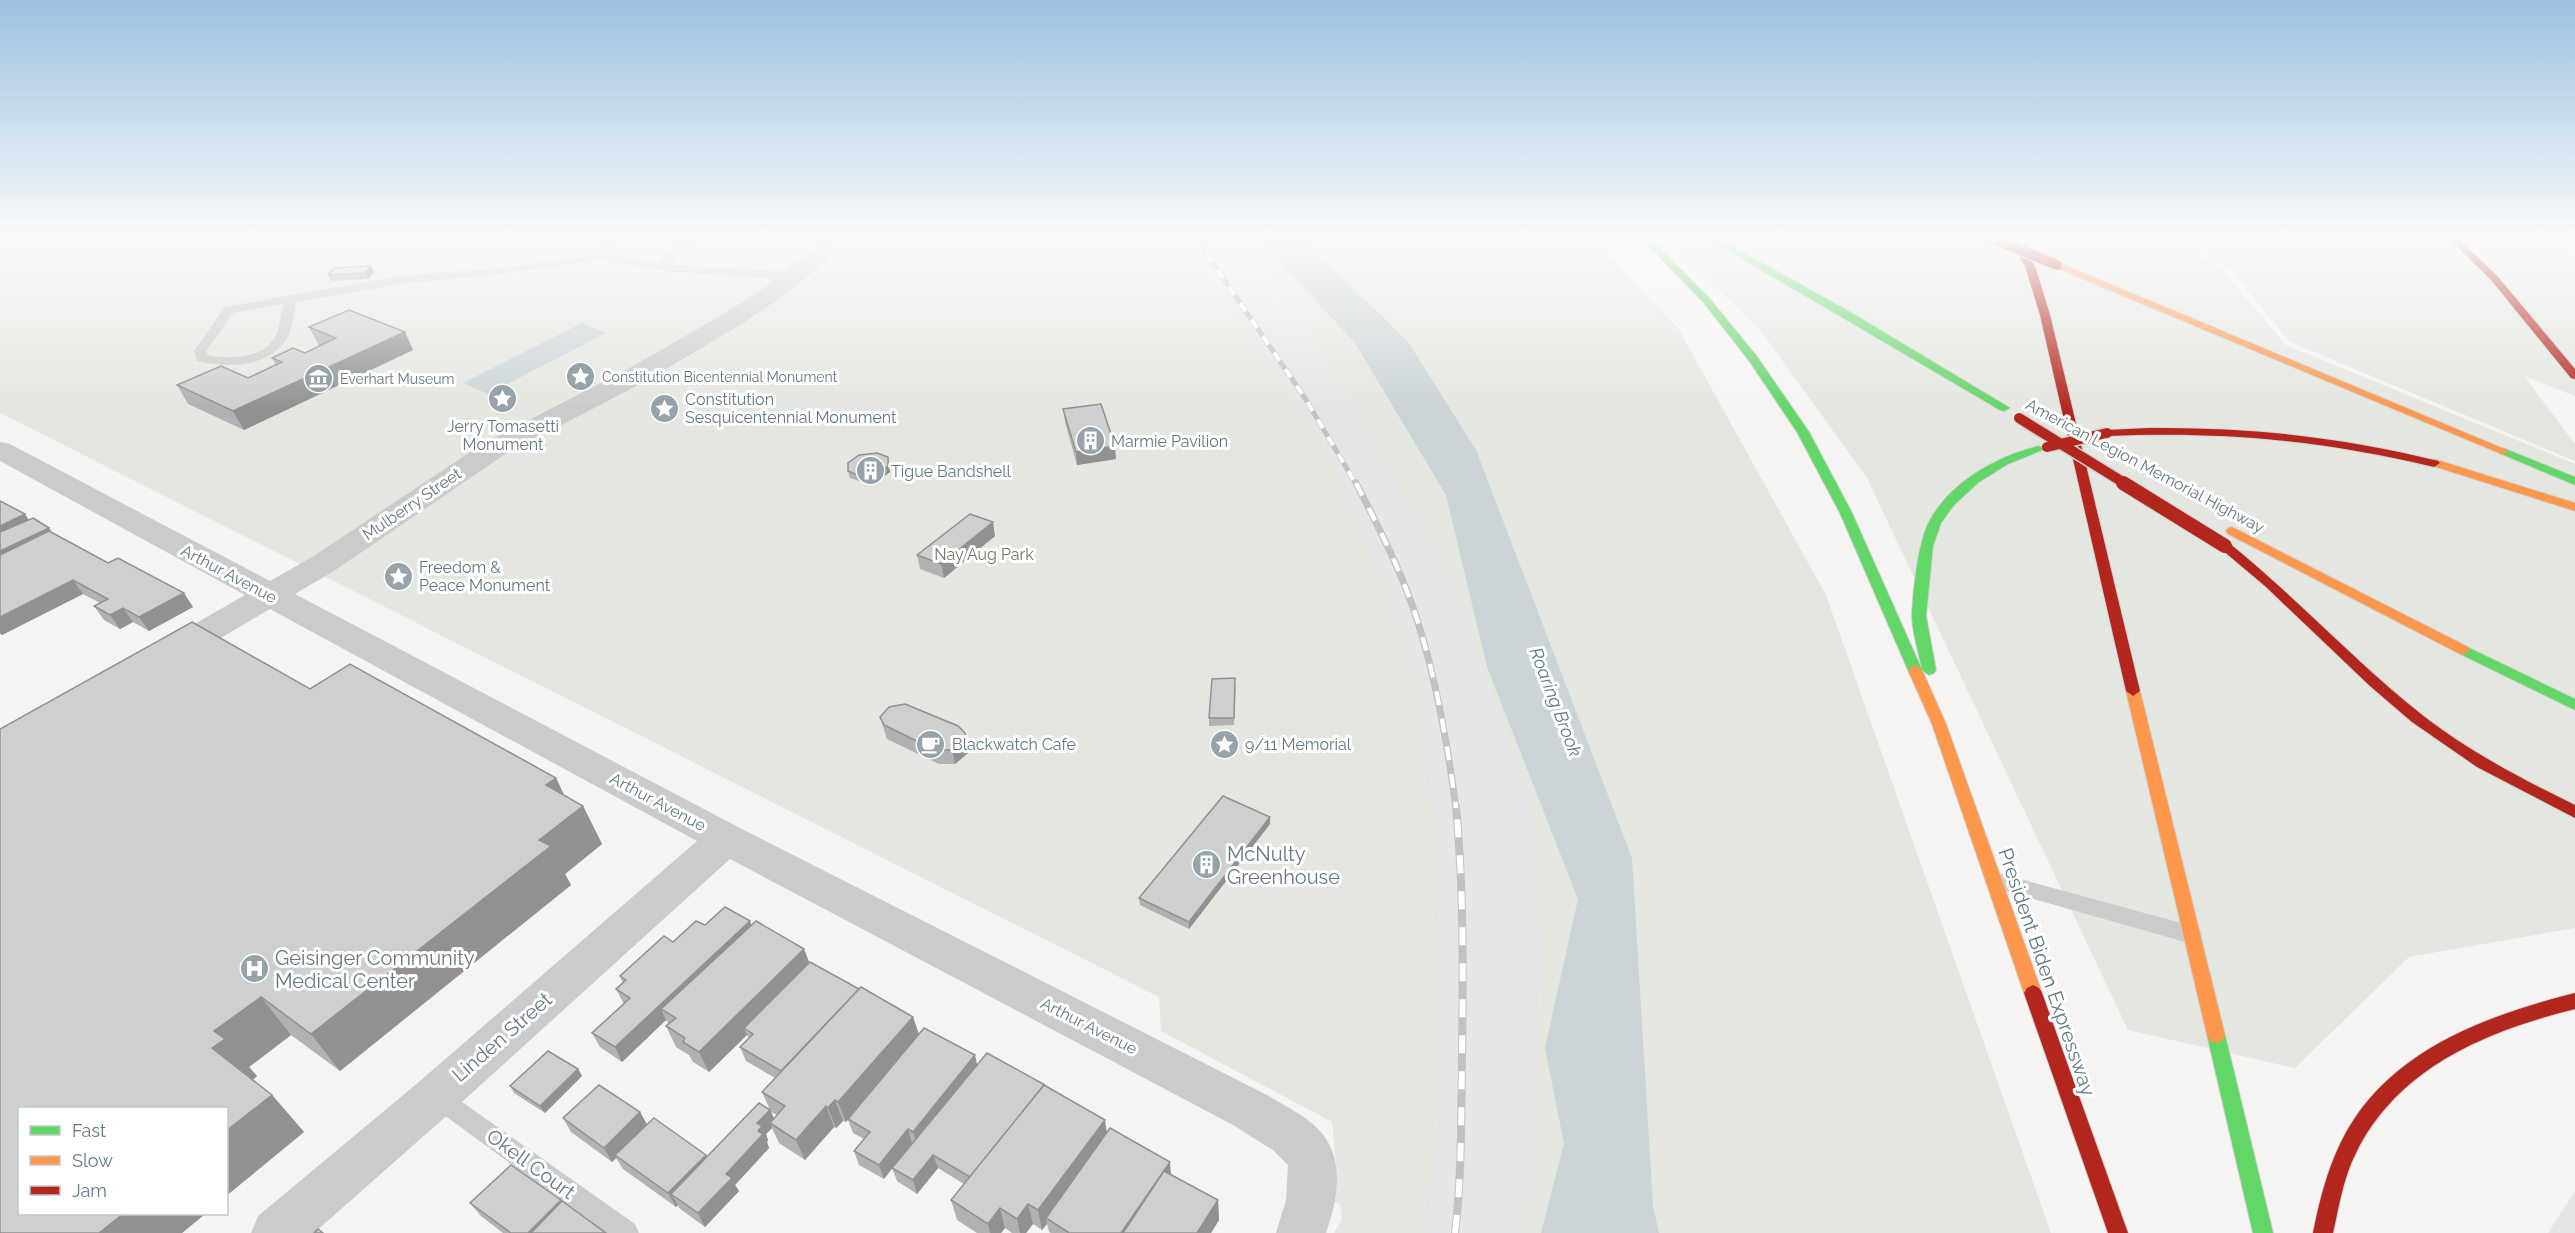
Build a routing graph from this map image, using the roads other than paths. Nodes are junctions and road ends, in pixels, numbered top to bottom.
1 (320, 295) edge
2 (770, 295) edge
3 (1701, 295) edge
4 (1812, 295) edge
5 (2039, 295) edge
6 (2128, 295) edge
7 (2508, 295) edge
8 (290, 300) junction
9 (2575, 376) edge
10 (2019, 418) junction
11 (0, 450) edge
12 (2575, 481) edge
13 (2575, 507) edge
14 (2207, 518) dead end
15 (2223, 527) dead end
16 (270, 596) junction
17 (140, 671) edge
18 (2575, 705) edge
19 (1939, 724) junction
20 (2575, 812) edge
21 (726, 839) junction
22 (1994, 880) junction
23 (2193, 936) junction
24 (2575, 1001) edge
25 (436, 1096) junction
26 (276, 1233) edge
27 (626, 1233) edge
28 (1301, 1233) edge
29 (2118, 1233) edge
30 (2264, 1233) edge
31 (2323, 1233) edge

1 - 8 lane
2 - 16 street, Mulberry Street
3 - 19 main road
4 - 10 main road, American Legion Memorial Highway
5 - 23 main road
6 - 12 main road, bridge
7 - 9 main road
8 - 8 lane
10 - 14 main road, American Legion Memorial Highway, bridge
10 - 20 main road, bridge
11 - 16 street, Arthur Avenue
13 - 19 main road, bridge
15 - 18 main road, American Legion Memorial Highway
16 - 17 street, Mulberry Street
16 - 21 street, Arthur Avenue
19 - 22 main road, President Biden Expressway
21 - 25 street, Linden Street
21 - 28 street, Arthur Avenue
22 - 23 lane
22 - 29 main road, President Biden Expressway
23 - 30 main road
24 - 31 main road
25 - 26 street, Linden Street
25 - 27 lane, Okell Court

